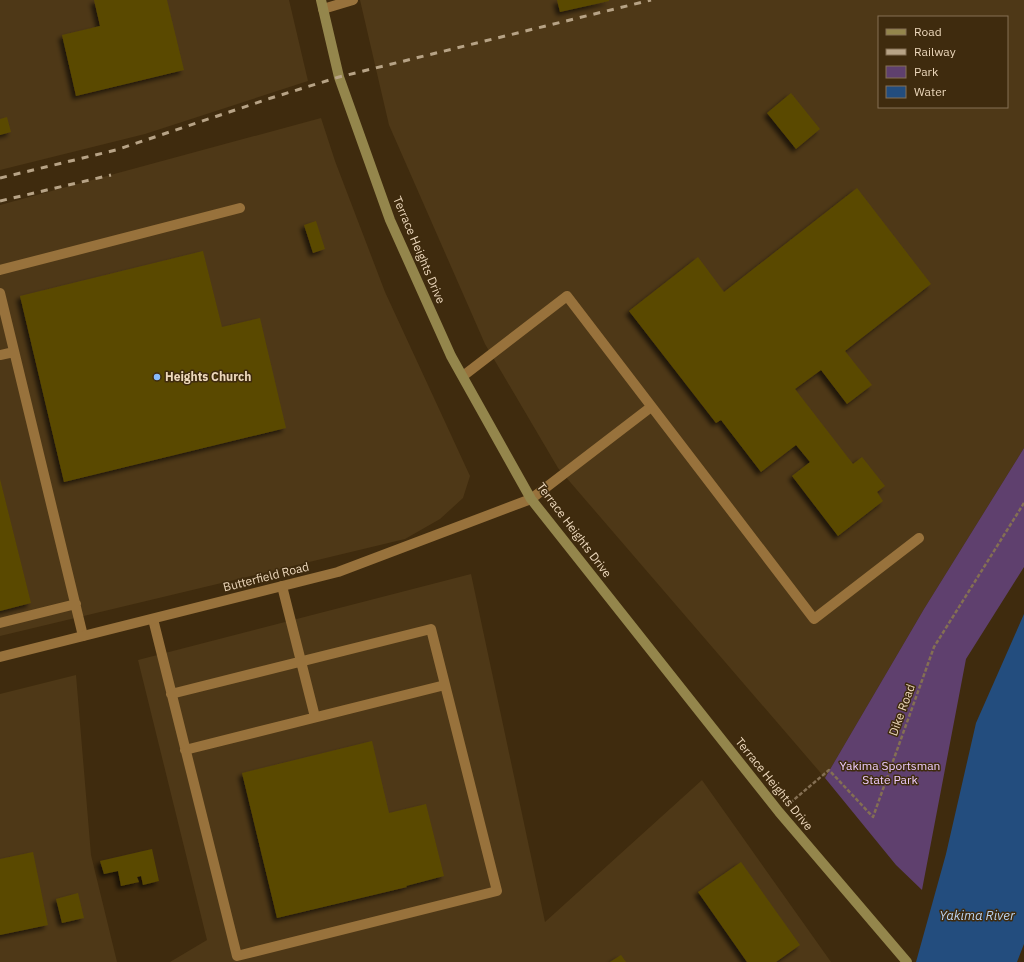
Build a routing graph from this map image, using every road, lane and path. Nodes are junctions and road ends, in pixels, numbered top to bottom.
1 (353, 0) edge
2 (322, 4) edge
3 (240, 208) dead end
4 (0, 270) edge
5 (0, 293) edge
6 (14, 352) junction
7 (0, 355) edge
8 (463, 376) junction
9 (651, 406) junction
10 (531, 499) junction
11 (1024, 503) edge
12 (919, 538) dead end
13 (282, 586) junction
14 (76, 604) junction
15 (153, 619) junction
16 (0, 623) edge
17 (83, 636) junction
18 (0, 657) edge
19 (301, 662) junction
20 (445, 685) junction
21 (172, 694) junction
22 (314, 717) junction
23 (185, 750) junction
24 (779, 812) junction
25 (908, 962) edge

1 - 2 street
2 - 8 main road, Terrace Heights Drive
3 - 4 street
5 - 6 street
6 - 7 street
6 - 14 street
8 - 9 street
8 - 10 main road, Terrace Heights Drive
9 - 10 street, Butterfield Road
9 - 12 street
10 - 13 street, Butterfield Road
10 - 24 main road, Terrace Heights Drive
11 - 24 path, Dike Road
13 - 15 street, Butterfield Road
13 - 19 street
14 - 16 street
14 - 17 street
15 - 17 street, Butterfield Road
15 - 21 street
17 - 18 street, Butterfield Road
19 - 20 street
19 - 21 street
19 - 22 street
20 - 22 street
20 - 23 street
21 - 23 street
22 - 23 street
24 - 25 main road, Terrace Heights Drive

